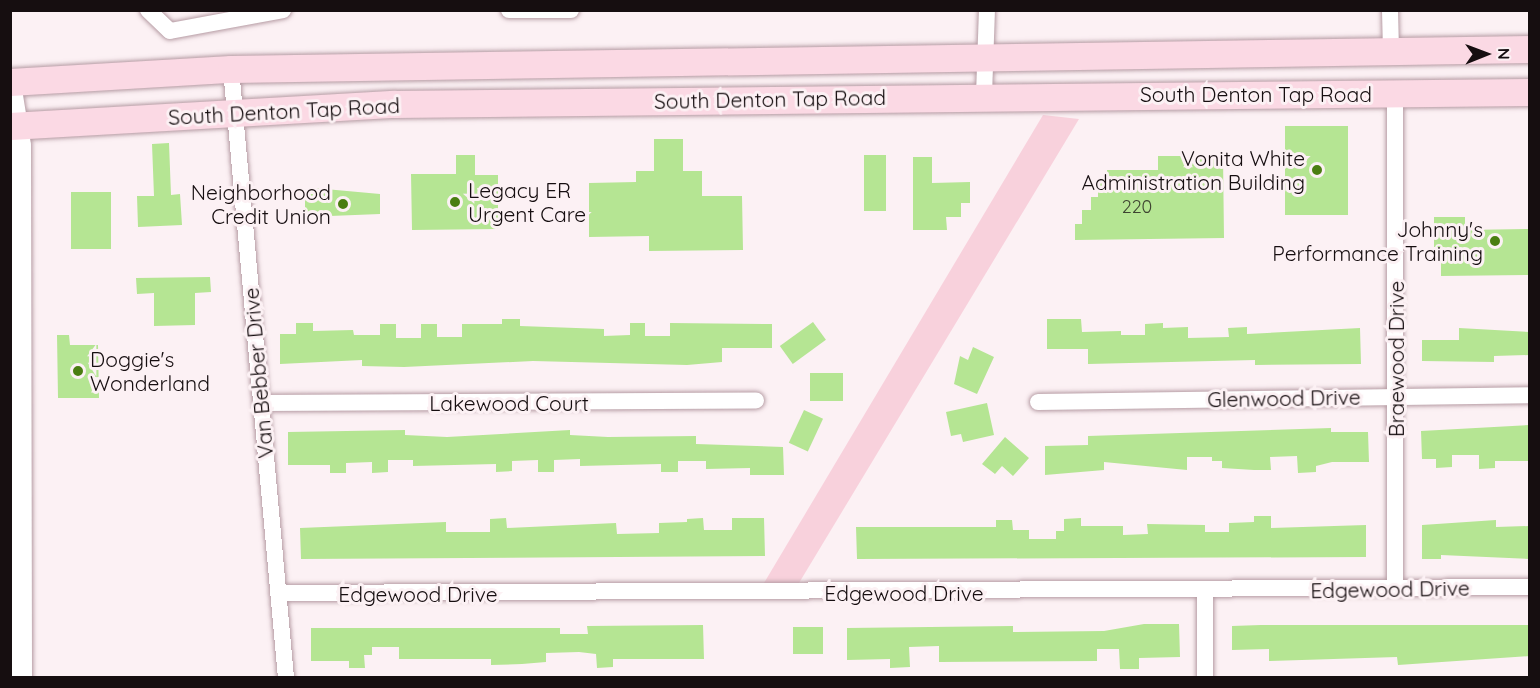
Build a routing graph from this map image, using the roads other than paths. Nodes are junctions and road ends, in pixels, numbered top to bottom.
1 (148, 10) edge
2 (284, 10) edge
3 (509, 10) edge
4 (571, 10) edge
5 (987, 10) edge
6 (1390, 10) edge
7 (1530, 49) edge
8 (1391, 52) junction
9 (983, 57) junction
10 (562, 63) junction
11 (231, 69) junction
12 (10, 82) edge
13 (1530, 92) edge
14 (1395, 94) junction
15 (984, 95) junction
16 (562, 102) junction
17 (233, 112) junction
18 (15, 126) edge
19 (1530, 395) edge
20 (1396, 396) junction
21 (756, 400) dead end
22 (1038, 402) dead end
23 (261, 403) junction
24 (16, 492) edge
25 (1530, 587) edge
26 (1395, 588) junction
27 (1205, 592) junction
28 (279, 593) junction
29 (21, 678) edge
30 (286, 678) edge
31 (1205, 678) edge

1 - 2 street
3 - 4 street
5 - 9 street
6 - 8 street
7 - 8 main road, South Denton Tap Road
8 - 9 main road, South Denton Tap Road
8 - 14 main road
9 - 10 main road, South Denton Tap Road
9 - 15 street
10 - 11 main road, South Denton Tap Road
10 - 16 main road
11 - 12 main road, South Denton Tap Road
11 - 17 street, Van Bebber Drive
12 - 18 street
13 - 14 main road, South Denton Tap Road
14 - 15 main road, South Denton Tap Road
14 - 20 street, Braewood Drive
15 - 16 main road, South Denton Tap Road
16 - 17 main road, South Denton Tap Road
17 - 18 main road, South Denton Tap Road
17 - 23 street, Van Bebber Drive
18 - 24 street
19 - 20 street, Glenwood Drive
20 - 22 street, Glenwood Drive
20 - 26 street, Braewood Drive
21 - 23 street, Lakewood Court
23 - 28 street, Van Bebber Drive
24 - 29 street
25 - 26 street, Edgewood Drive
26 - 27 street, Edgewood Drive
27 - 28 street, Edgewood Drive
27 - 31 street
28 - 30 street, Van Bebber Drive

